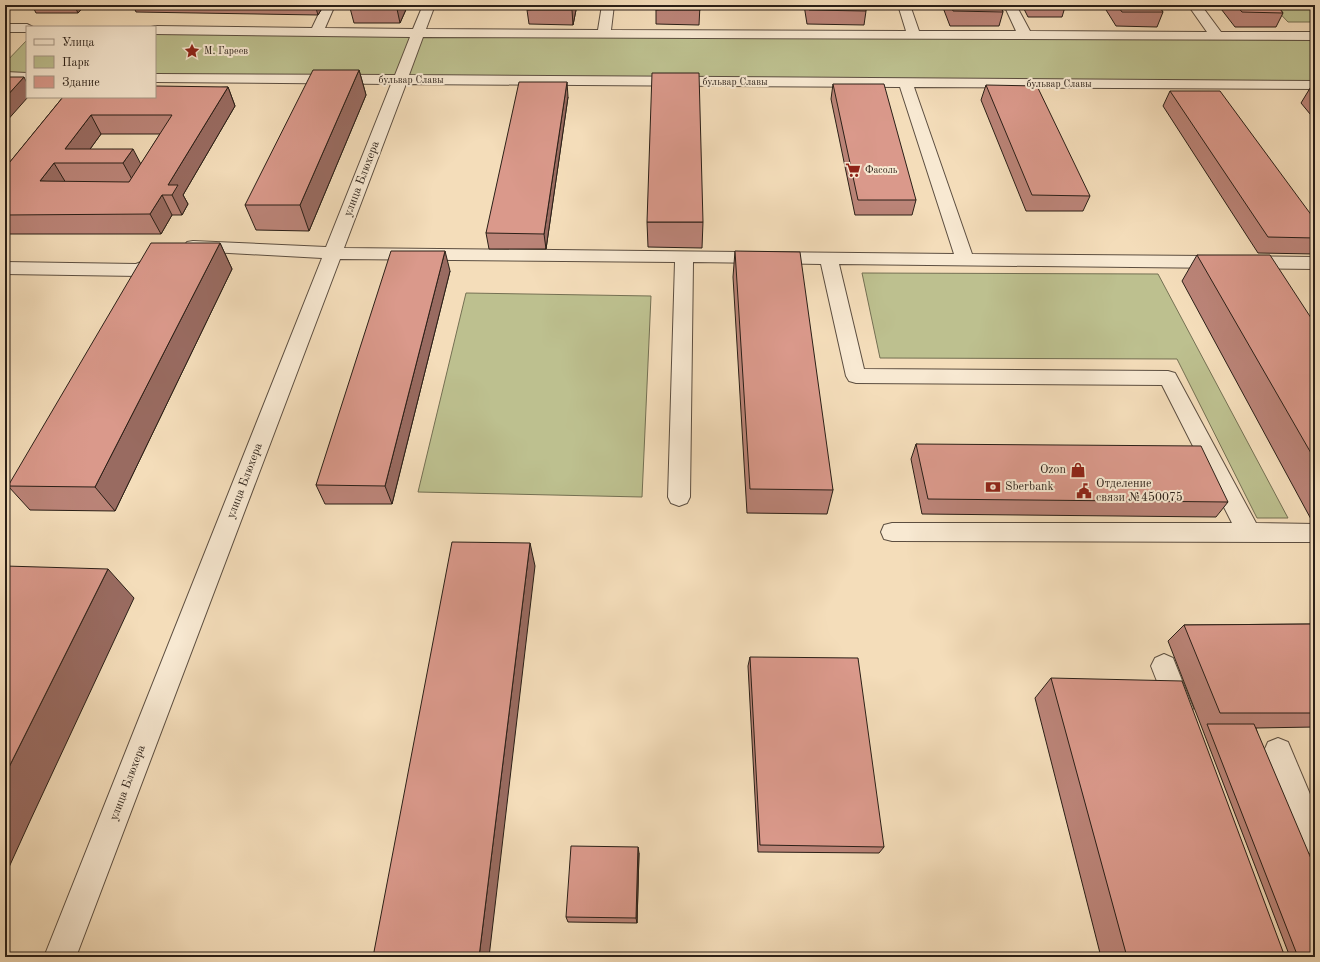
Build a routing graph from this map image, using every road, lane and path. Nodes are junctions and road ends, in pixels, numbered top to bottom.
1 (329, 5) edge
2 (429, 5) edge
3 (608, 5) edge
4 (904, 5) edge
5 (1010, 5) edge
6 (1194, 5) edge
7 (5, 28) edge
8 (26, 28) edge
9 (156, 30) edge
10 (316, 32) junction
11 (419, 33) junction
12 (604, 34) junction
13 (914, 35) junction
14 (1025, 35) junction
15 (1217, 36) junction
16 (1315, 36) edge
17 (5, 76) edge
18 (26, 77) edge
19 (156, 78) edge
20 (401, 80) junction
21 (906, 83) junction
22 (1315, 85) edge
23 (334, 253) junction
24 (684, 257) junction
25 (829, 258) junction
26 (966, 260) junction
27 (1259, 263) junction
28 (1315, 264) edge
29 (5, 268) edge
30 (1272, 283) edge
31 (679, 497) dead end
32 (892, 532) dead end
33 (1249, 533) junction
34 (1315, 533) edge
35 (1164, 666) dead end
36 (1188, 730) edge
37 (1278, 751) dead end
38 (1315, 841) edge
39 (60, 957) edge

1 - 10 street
2 - 11 street, улица Блюхера
3 - 12 street
4 - 13 street
5 - 14 street
6 - 15 street
7 - 8 street
9 - 10 street
10 - 11 street
11 - 12 street
11 - 20 street, улица Блюхера
12 - 13 street
13 - 14 street
14 - 15 street
15 - 16 street
17 - 18 street
19 - 20 street, бульвар Славы
20 - 21 street, бульвар Славы
20 - 23 street, улица Блюхера
21 - 22 street, бульвар Славы
21 - 26 street
23 - 24 street
23 - 29 street
23 - 39 street, улица Блюхера
24 - 25 street
24 - 31 street
25 - 26 street
25 - 33 street
26 - 27 street
27 - 28 street
27 - 30 street
32 - 33 street
33 - 34 street
35 - 36 street
37 - 38 street

